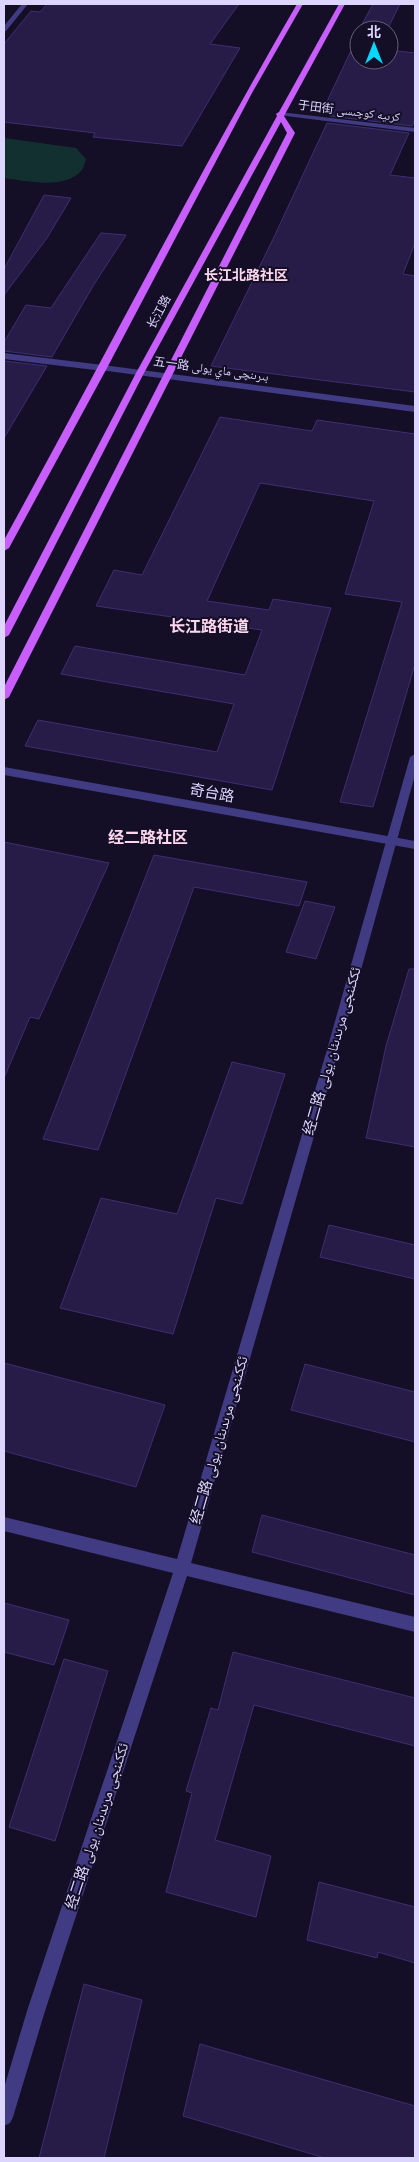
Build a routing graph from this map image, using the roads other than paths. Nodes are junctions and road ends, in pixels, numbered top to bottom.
1 (25, 4) edge
2 (300, 4) edge
3 (342, 4) edge
4 (4, 30) edge
5 (280, 114) junction
6 (415, 130) edge
7 (4, 356) edge
8 (103, 368) junction
9 (140, 373) junction
10 (167, 376) junction
11 (415, 409) edge
12 (4, 548) edge
13 (4, 635) edge
14 (4, 697) edge
15 (415, 757) edge
16 (4, 771) edge
17 (392, 840) junction
18 (415, 845) edge
19 (4, 1524) edge
20 (182, 1567) junction
21 (415, 1625) edge
22 (4, 2117) edge

1 - 4 street
2 - 8 main road, 长江路
3 - 5 main road, 长江路
5 - 6 street, 于田街 كرىيە كوچىسى
5 - 9 main road, 长江路
5 - 10 main road
7 - 8 street, 五一路 بىرىنچى ماي يولى
8 - 9 street, 五一路 بىرىنچى ماي يولى
8 - 12 main road, 长江路
9 - 10 street, 五一路 بىرىنچى ماي يولى
9 - 13 main road, 长江路
10 - 11 street, 五一路 بىرىنچى ماي يولى
10 - 14 main road
15 - 17 street, 经二路 ئككىنجى مرىدىئان يولى
16 - 17 street, 奇台路
17 - 18 street, 奇台路
17 - 20 street, 经二路 ئككىنجى مرىدىئان يولى
19 - 20 street
20 - 21 street
20 - 22 street, 经二路 ئككىنجى مرىدىئان يولى

